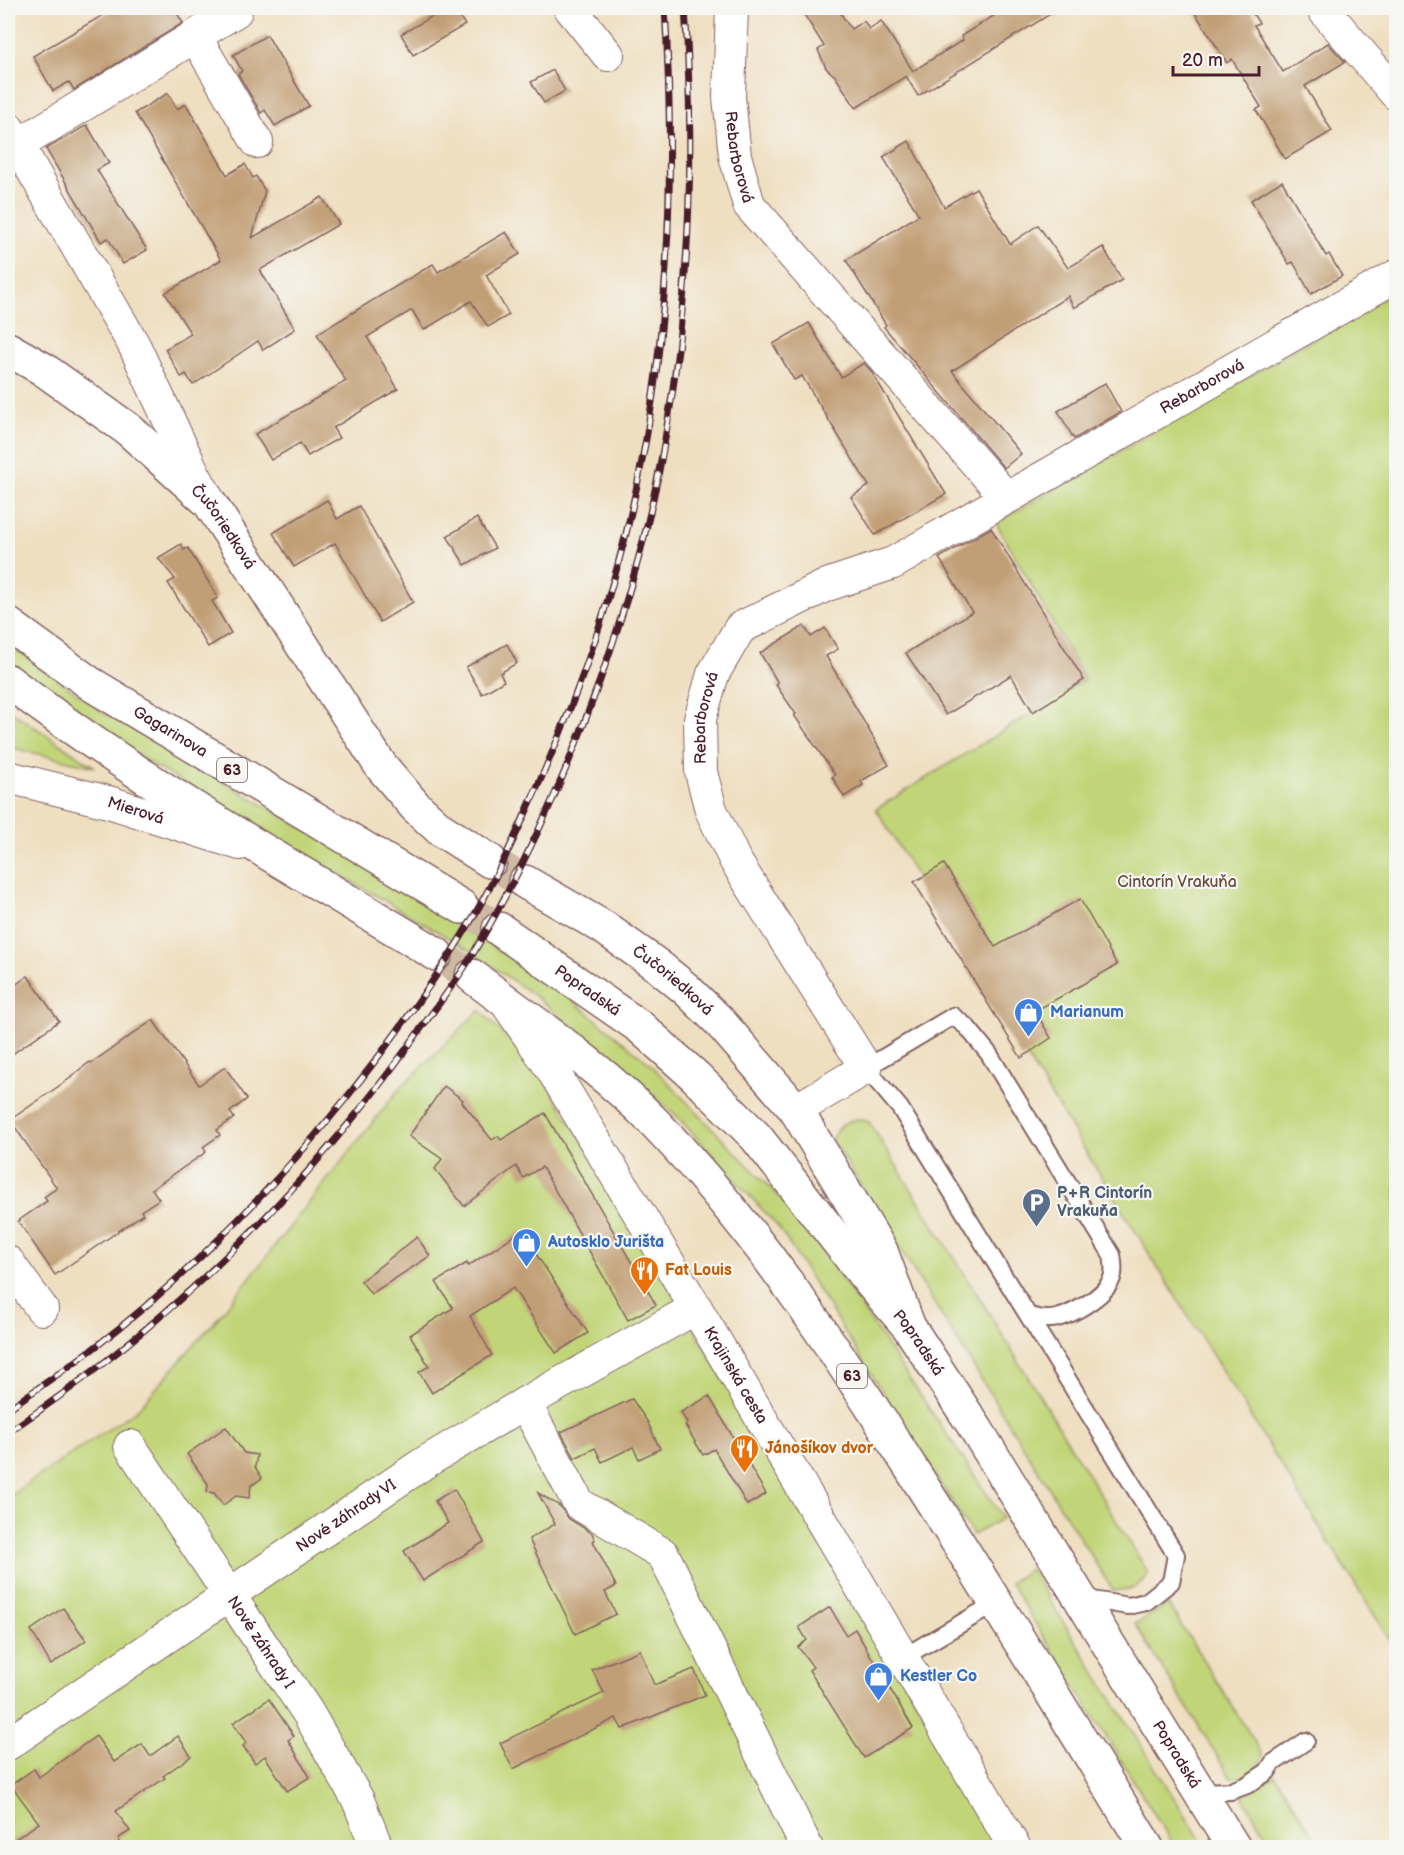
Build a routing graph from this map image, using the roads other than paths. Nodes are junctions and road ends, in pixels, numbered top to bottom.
1 (570, 8) edge
2 (732, 8) edge
3 (1322, 8) edge
4 (236, 11) dead end
5 (195, 36) junction
6 (608, 55) dead end
7 (1396, 94) edge
8 (13, 137) edge
9 (257, 142) dead end
10 (1396, 276) edge
11 (8, 349) edge
12 (1006, 497) junction
13 (209, 501) junction
14 (8, 624) edge
15 (8, 681) edge
16 (8, 777) edge
17 (260, 850) junction
18 (490, 861) tunnel mouth
19 (525, 882) tunnel mouth
20 (462, 907) tunnel mouth
21 (499, 929) tunnel mouth
22 (436, 954) tunnel mouth
23 (472, 976) tunnel mouth
24 (505, 1000) junction
25 (866, 1068) junction
26 (796, 1110) junction
27 (8, 1262) edge
28 (696, 1308) junction
29 (42, 1309) dead end
30 (1029, 1316) junction
31 (909, 1327) junction
32 (525, 1403) junction
33 (130, 1446) dead end
34 (229, 1593) junction
35 (1080, 1598) junction
36 (996, 1603) junction
37 (902, 1658) junction
38 (1306, 1741) dead end
39 (8, 1744) edge
40 (1199, 1792) junction
41 (377, 1848) edge
42 (807, 1848) edge
43 (1015, 1848) edge
44 (1147, 1848) edge
45 (1234, 1848) edge

1 - 6 street
2 - 12 street, Rebarborová
3 - 7 street
4 - 5 street, Čučoriedková
5 - 8 street, Čučoriedková
5 - 9 street
8 - 13 street, Čučoriedková
10 - 12 street, Rebarborová
11 - 13 main road
12 - 25 street, Rebarborová
13 - 18 main road, Čučoriedková
14 - 20 main road, Gagarinova / 63
15 - 17 main road
16 - 17 street, Mierová
17 - 22 main road
19 - 26 main road, Čučoriedková
21 - 31 main road, Popradská
23 - 24 main road, 63
24 - 28 street, Krajinská cesta
24 - 36 main road, 63
25 - 26 street
25 - 30 lane
25 - 30 lane
26 - 31 main road, Čučoriedková
27 - 29 street
28 - 32 street, Nové záhrady VI
28 - 37 street, Krajinská cesta
30 - 35 lane
31 - 35 main road, Popradská
32 - 34 street, Nové záhrady VI
32 - 42 street
33 - 34 street, Nové záhrady I
34 - 39 street, Nové záhrady VI
34 - 41 street, Nové záhrady I
35 - 40 main road, Popradská
36 - 37 lane
36 - 44 main road, 63
37 - 43 street, Krajinská cesta
38 - 40 lane
40 - 45 main road, Popradská

